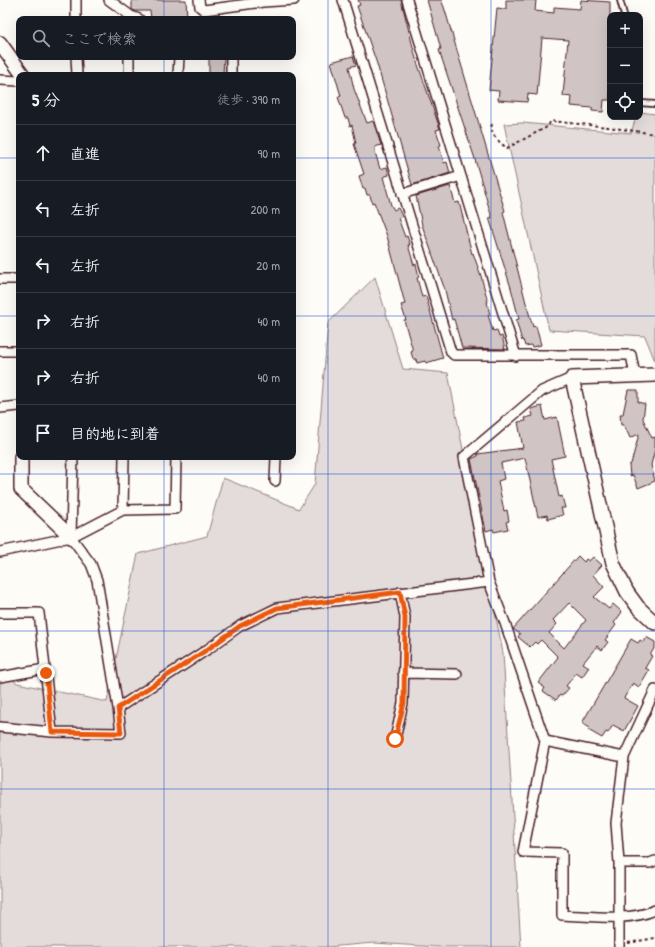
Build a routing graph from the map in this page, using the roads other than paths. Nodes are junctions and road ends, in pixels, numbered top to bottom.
1 (76, 0) edge
2 (109, 0) edge
3 (199, 0) edge
4 (294, 0) edge
5 (342, 0) edge
6 (408, 0) edge
7 (620, 0) edge
8 (265, 1) edge
9 (623, 12) edge
10 (76, 16) edge
11 (131, 16) edge
12 (0, 43) edge
13 (76, 60) edge
14 (129, 60) edge
15 (179, 60) edge
16 (231, 60) edge
17 (21, 72) edge
18 (77, 72) edge
19 (128, 72) edge
20 (178, 72) edge
21 (231, 72) edge
22 (0, 80) edge
23 (16, 80) edge
24 (643, 103) edge
25 (655, 104) edge
26 (461, 176) junction
27 (402, 194) junction
28 (0, 279) edge
29 (16, 279) edge
30 (0, 352) edge
31 (16, 352) edge
32 (516, 356) junction
33 (635, 374) junction
34 (655, 375) edge
35 (572, 378) junction
36 (16, 406) edge
37 (0, 408) edge
38 (22, 460) edge
39 (73, 460) edge
40 (124, 460) edge
41 (176, 460) edge
42 (276, 460) edge
43 (275, 481) dead end
44 (123, 510) junction
45 (71, 537) junction
46 (0, 552) edge
47 (489, 582) junction
48 (400, 592) junction
49 (0, 613) edge
50 (655, 623) edge
51 (45, 669) junction
52 (403, 673) junction
53 (457, 674) dead end
54 (0, 677) edge
55 (655, 690) edge
56 (118, 708) junction
57 (0, 727) edge
58 (52, 732) junction
59 (395, 739) dead end
60 (545, 741) junction
61 (624, 757) junction
62 (655, 861) edge
63 (619, 863) junction
64 (655, 910) edge
65 (618, 917) junction
66 (619, 946) edge

1 - 10 street
2 - 11 street
3 - 8 street
4 - 8 street
5 - 27 street
6 - 26 street
7 - 9 lane
12 - 17 street
13 - 18 street
14 - 19 street
15 - 20 street
16 - 21 street
22 - 23 street
24 - 25 lane
26 - 27 street
26 - 32 street
27 - 32 street
28 - 29 street
30 - 31 street
32 - 33 street
33 - 34 street
33 - 35 street
35 - 47 street
35 - 50 street
36 - 37 street
38 - 45 street
39 - 45 street
40 - 44 street
41 - 44 street
42 - 43 street
44 - 45 street
45 - 46 street
45 - 56 street
47 - 48 street
47 - 60 street
48 - 52 street
48 - 56 street
49 - 51 street
51 - 54 street
51 - 58 street
52 - 53 street
52 - 59 street
55 - 61 street
56 - 58 street
57 - 58 street
60 - 61 street
60 - 65 street
61 - 63 street
62 - 63 street
63 - 65 street
64 - 65 street
65 - 66 street

